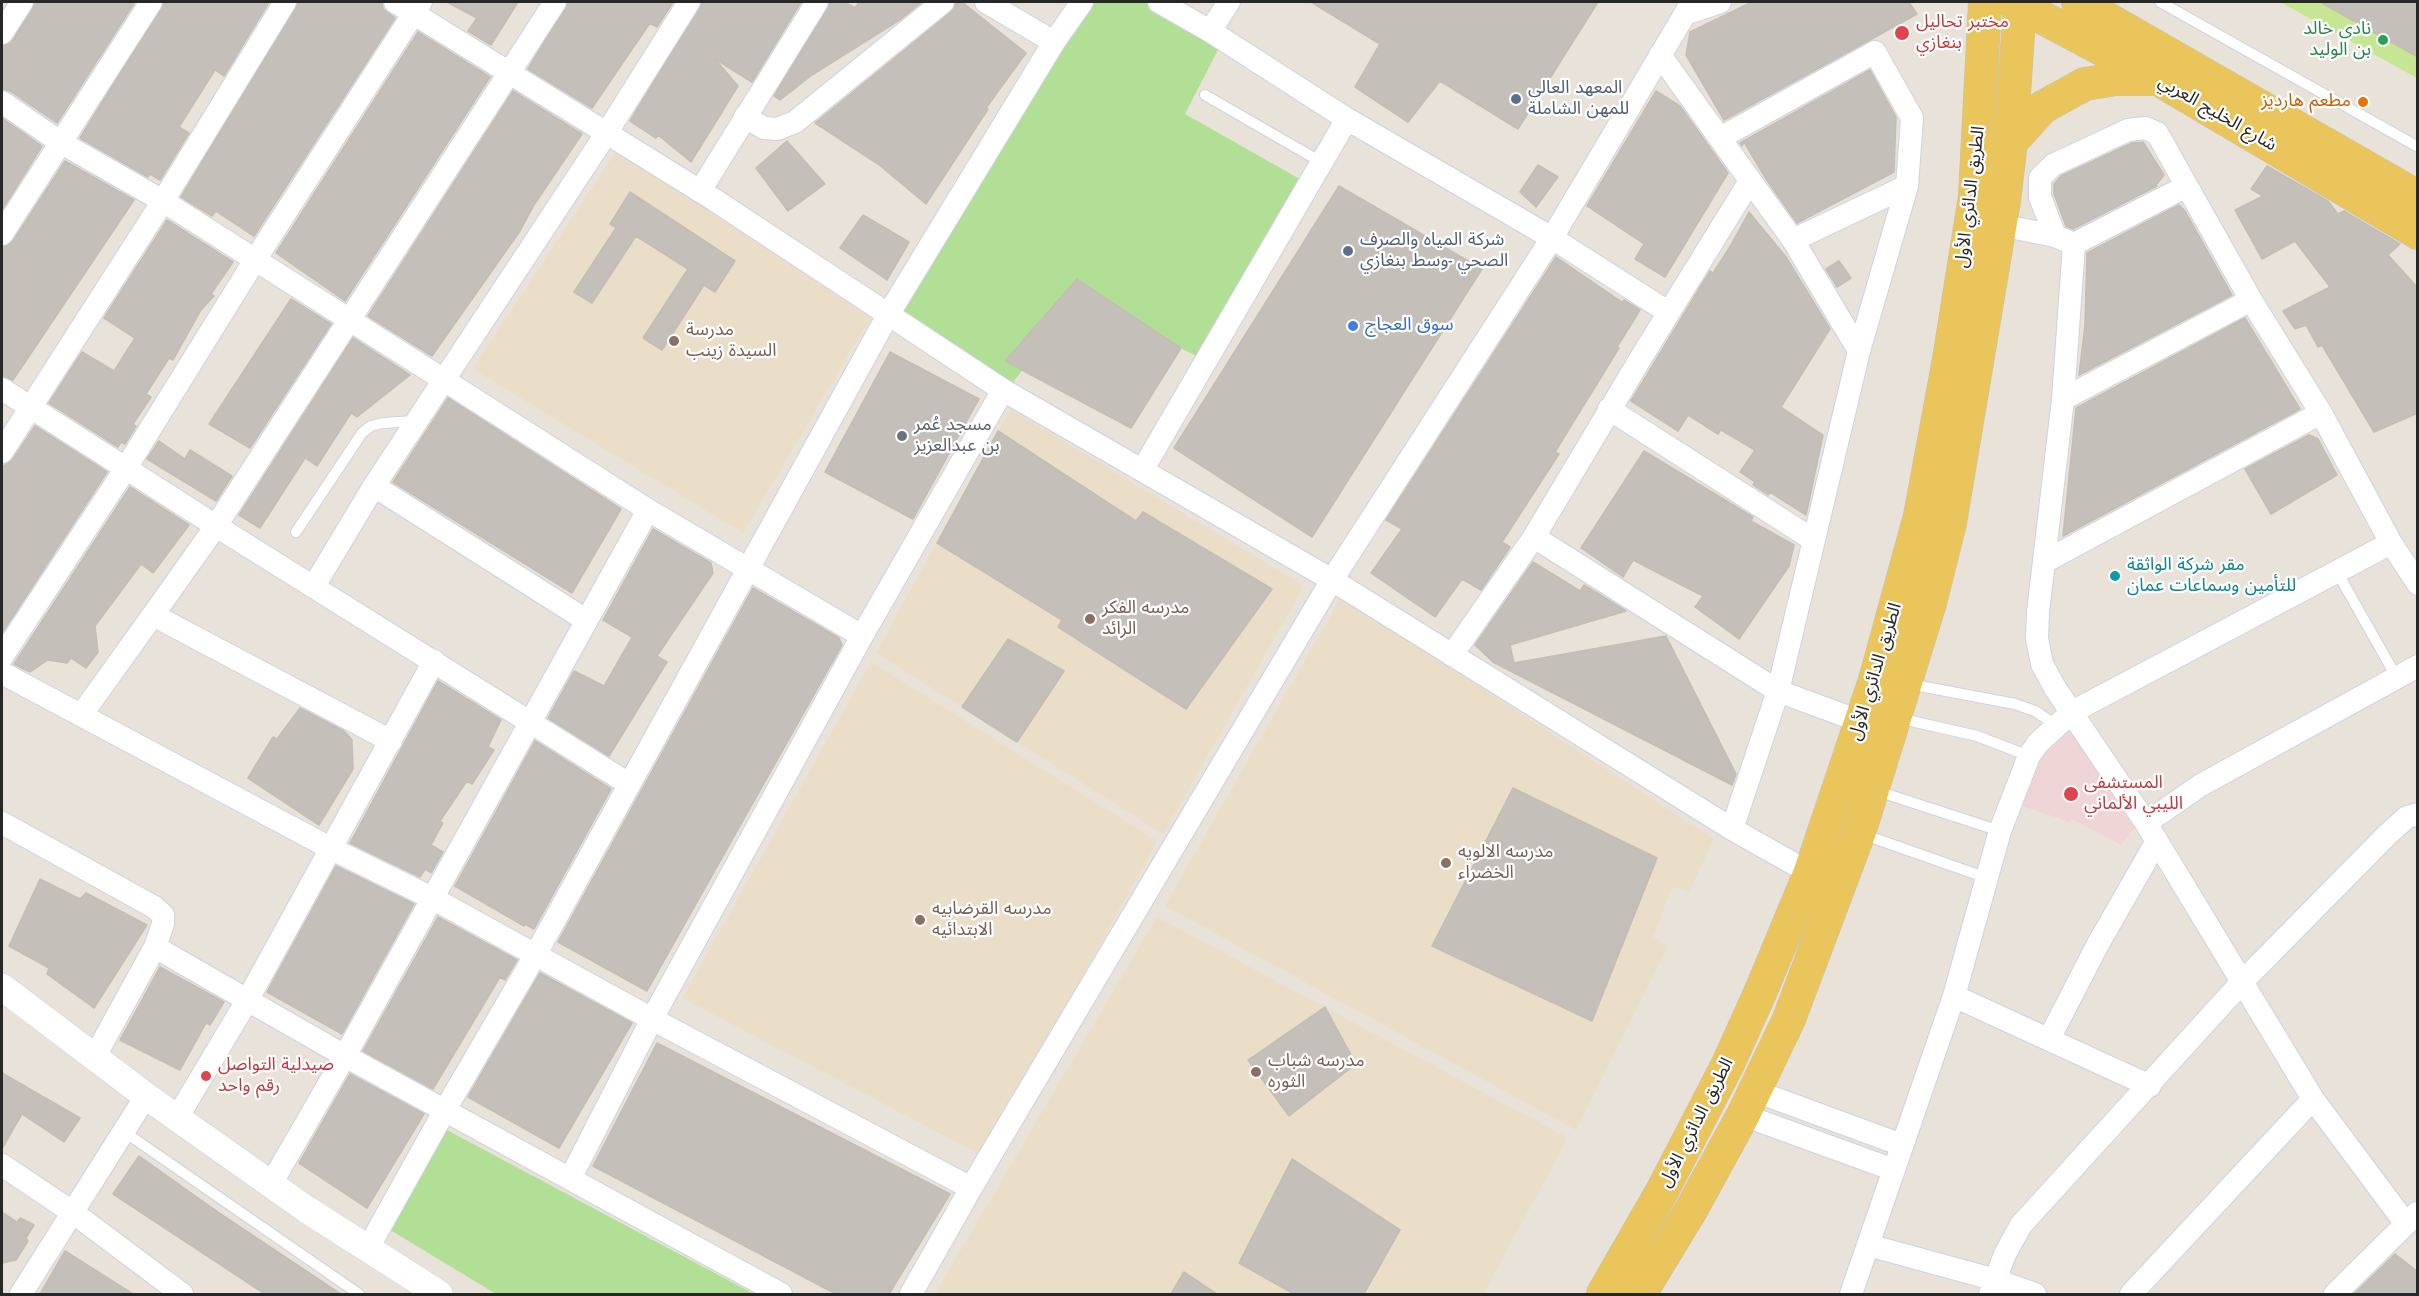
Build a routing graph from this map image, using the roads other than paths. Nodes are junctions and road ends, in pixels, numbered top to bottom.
1 (22, 2) edge
2 (151, 2) edge
3 (285, 2) edge
4 (555, 2) edge
5 (688, 2) edge
6 (817, 2) edge
7 (943, 2) edge
8 (986, 2) edge
9 (1082, 2) edge
10 (1159, 2) edge
11 (1228, 2) edge
12 (1720, 2) edge
13 (1959, 2) edge
14 (1985, 2) edge
15 (2160, 2) edge
16 (2018, 3) edge
17 (2084, 3) edge
18 (410, 5) edge
19 (1689, 8) edge
20 (1210, 31) junction
21 (2, 33) edge
22 (1054, 42) junction
23 (1982, 44) junction
24 (1660, 55) junction
25 (510, 73) junction
26 (2158, 79) junction
27 (1206, 95) dead end
28 (2, 102) edge
29 (745, 117) junction
30 (1347, 119) junction
31 (606, 135) junction
32 (1720, 138) junction
33 (60, 142) junction
34 (2011, 142) junction
35 (2418, 147) edge
36 (1322, 162) junction
37 (1750, 181) junction
38 (1907, 186) junction
39 (2187, 186) junction
40 (700, 191) junction
41 (2418, 197) edge
42 (163, 201) junction
43 (2000, 225) junction
44 (2418, 233) edge
45 (2, 234) edge
46 (1552, 238) junction
47 (1793, 240) junction
48 (2064, 240) junction
49 (255, 260) junction
50 (2251, 300) junction
51 (1668, 312) junction
52 (888, 315) junction
53 (347, 320) junction
54 (1859, 351) junction
55 (444, 379) junction
56 (2, 389) edge
57 (1003, 390) junction
58 (2063, 399) junction
59 (30, 408) junction
60 (1609, 409) junction
61 (2321, 413) junction
62 (416, 421) junction
63 (2, 452) edge
64 (126, 468) junction
65 (1143, 469) junction
66 (374, 486) junction
67 (648, 510) junction
68 (216, 526) junction
69 (296, 532) dead end
70 (1534, 537) junction
71 (1812, 539) junction
72 (2391, 543) junction
73 (2044, 562) junction
74 (748, 570) junction
75 (2337, 572) junction
76 (1332, 580) junction
77 (2418, 584) edge
78 (314, 586) junction
79 (153, 615) junction
80 (586, 620) junction
81 (862, 636) junction
82 (1452, 655) junction
83 (2, 657) edge
84 (434, 660) junction
85 (2418, 666) edge
86 (2, 673) edge
87 (2397, 678) junction
88 (1906, 684) junction
89 (1778, 691) junction
90 (82, 714) junction
91 (1895, 718) junction
92 (2064, 719) junction
93 (530, 720) junction
94 (1862, 722) junction
95 (391, 741) junction
96 (2029, 756) junction
97 (629, 784) junction
98 (1871, 789) junction
99 (2418, 814) edge
100 (2, 823) edge
101 (1732, 829) junction
102 (2000, 831) junction
103 (2151, 832) junction
104 (1859, 833) junction
105 (332, 849) junction
106 (1809, 873) junction
107 (1987, 878) junction
108 (432, 898) junction
109 (155, 947) junction
110 (536, 954) junction
111 (2242, 982) junction
112 (2, 987) edge
113 (1954, 996) junction
114 (248, 999) junction
115 (652, 1019) junction
116 (2049, 1040) junction
117 (345, 1056) junction
118 (94, 1058) junction
119 (2150, 1086) junction
120 (146, 1096) junction
121 (2313, 1099) junction
122 (1749, 1103) junction
123 (445, 1110) junction
124 (177, 1118) junction
125 (123, 1131) junction
126 (1902, 1145) junction
127 (2, 1166) edge
128 (1894, 1170) junction
129 (570, 1179) junction
130 (271, 1184) junction
131 (971, 1188) junction
132 (75, 1214) junction
133 (2412, 1218) edge
134 (1868, 1245) junction
135 (367, 1250) junction
136 (1993, 1287) edge
137 (427, 1292) edge
138 (21, 1294) edge
139 (182, 1294) edge
140 (359, 1294) edge
141 (782, 1294) edge
142 (911, 1294) edge
143 (1603, 1294) edge
144 (1640, 1294) edge
145 (1851, 1294) edge
146 (2035, 1294) edge
147 (2131, 1294) edge
148 (2335, 1294) edge

1 - 21 street
2 - 33 street
3 - 42 street
4 - 25 street
5 - 31 street
6 - 29 street
7 - 29 street
8 - 22 street
9 - 22 street
10 - 20 street
11 - 20 street
12 - 19 street
13 - 23 main road
14 - 23 main road, الطريق الدائري الأول
15 - 35 lane
16 - 26 main road, شارع الخليج العربي
16 - 34 main road, الطريق الدائري الأول
17 - 41 main road, شارع الخليج العربي
18 - 25 street
18 - 49 street
19 - 24 street
20 - 30 street
22 - 52 street
23 - 94 main road, الطريق الدائري الأول
24 - 32 street
24 - 46 street
25 - 31 street
25 - 53 street
26 - 34 main road
26 - 44 main road, شارع الخليج العربي
27 - 36 lane
28 - 33 street
29 - 40 street
30 - 36 street
30 - 46 street
31 - 40 street
31 - 55 street
32 - 37 street
32 - 38 street
33 - 42 street
33 - 45 street
34 - 43 main road, الطريق الدائري الأول
36 - 65 street
37 - 47 street
37 - 51 street
38 - 47 street
38 - 54 street
39 - 48 street
39 - 48 street
39 - 50 street
40 - 52 street
42 - 49 street
42 - 59 street
43 - 48 street
43 - 88 main road, الطريق الدائري الأول
46 - 51 street
46 - 76 street
47 - 54 street
48 - 58 street
49 - 53 street
49 - 64 street
50 - 58 street
50 - 61 street
51 - 60 street
52 - 57 street
52 - 74 street
53 - 55 street
53 - 68 street
54 - 71 street
55 - 62 street
55 - 67 street
56 - 59 street
57 - 65 street
57 - 81 street
58 - 73 street
59 - 63 street
59 - 64 street
60 - 70 street
60 - 71 street
61 - 72 street
61 - 73 street
62 - 66 street
62 - 69 lane
64 - 68 street
64 - 83 street
65 - 76 street
66 - 78 street
66 - 80 street
67 - 74 street
67 - 80 street
68 - 78 street
68 - 79 street
70 - 82 street
70 - 89 street
71 - 89 street
72 - 75 street
72 - 77 street
73 - 92 street
74 - 81 street
74 - 97 street
75 - 87 lane
75 - 92 street
76 - 82 street
76 - 131 street
78 - 84 street
79 - 90 street
79 - 95 street
80 - 93 street
81 - 115 street
82 - 101 street
84 - 93 street
84 - 95 street
85 - 87 street
86 - 90 street
87 - 103 street
88 - 91 main road, الطريق الدائري الأول
88 - 92 lane
89 - 94 street
89 - 101 street
90 - 105 street
91 - 96 lane
91 - 98 main road, الطريق الدائري الأول
92 - 96 street
92 - 103 street
93 - 97 street
93 - 108 street
94 - 106 main road, الطريق الدائري الأول
95 - 105 street
96 - 102 street
97 - 110 street
98 - 102 lane
98 - 104 main road, الطريق الدائري الأول
99 - 111 street
100 - 109 street
101 - 106 street
102 - 107 street
103 - 111 street
103 - 116 street
104 - 107 lane
104 - 122 main road, الطريق الدائري الأول
105 - 108 street
105 - 114 street
106 - 143 main road, الطريق الدائري الأول
107 - 113 street
108 - 110 street
108 - 117 street
109 - 114 street
109 - 118 street
110 - 115 street
110 - 123 street
111 - 119 street
111 - 121 street
112 - 118 street
113 - 116 street
113 - 126 street
114 - 117 street
114 - 124 street
115 - 129 street
115 - 131 street
116 - 119 street
117 - 123 street
117 - 130 street
118 - 120 street
119 - 136 street
120 - 124 street
120 - 125 street
121 - 133 street
121 - 147 street
122 - 126 street
122 - 128 street
122 - 144 main road, الطريق الدائري الأول
123 - 129 street
123 - 135 street
124 - 130 street
125 - 132 street
125 - 140 lane
126 - 128 street
127 - 132 street
128 - 134 street
129 - 141 street
130 - 135 street
131 - 142 street
132 - 138 street
132 - 139 street
133 - 148 street
134 - 136 street
134 - 145 street
135 - 137 street
136 - 146 street

